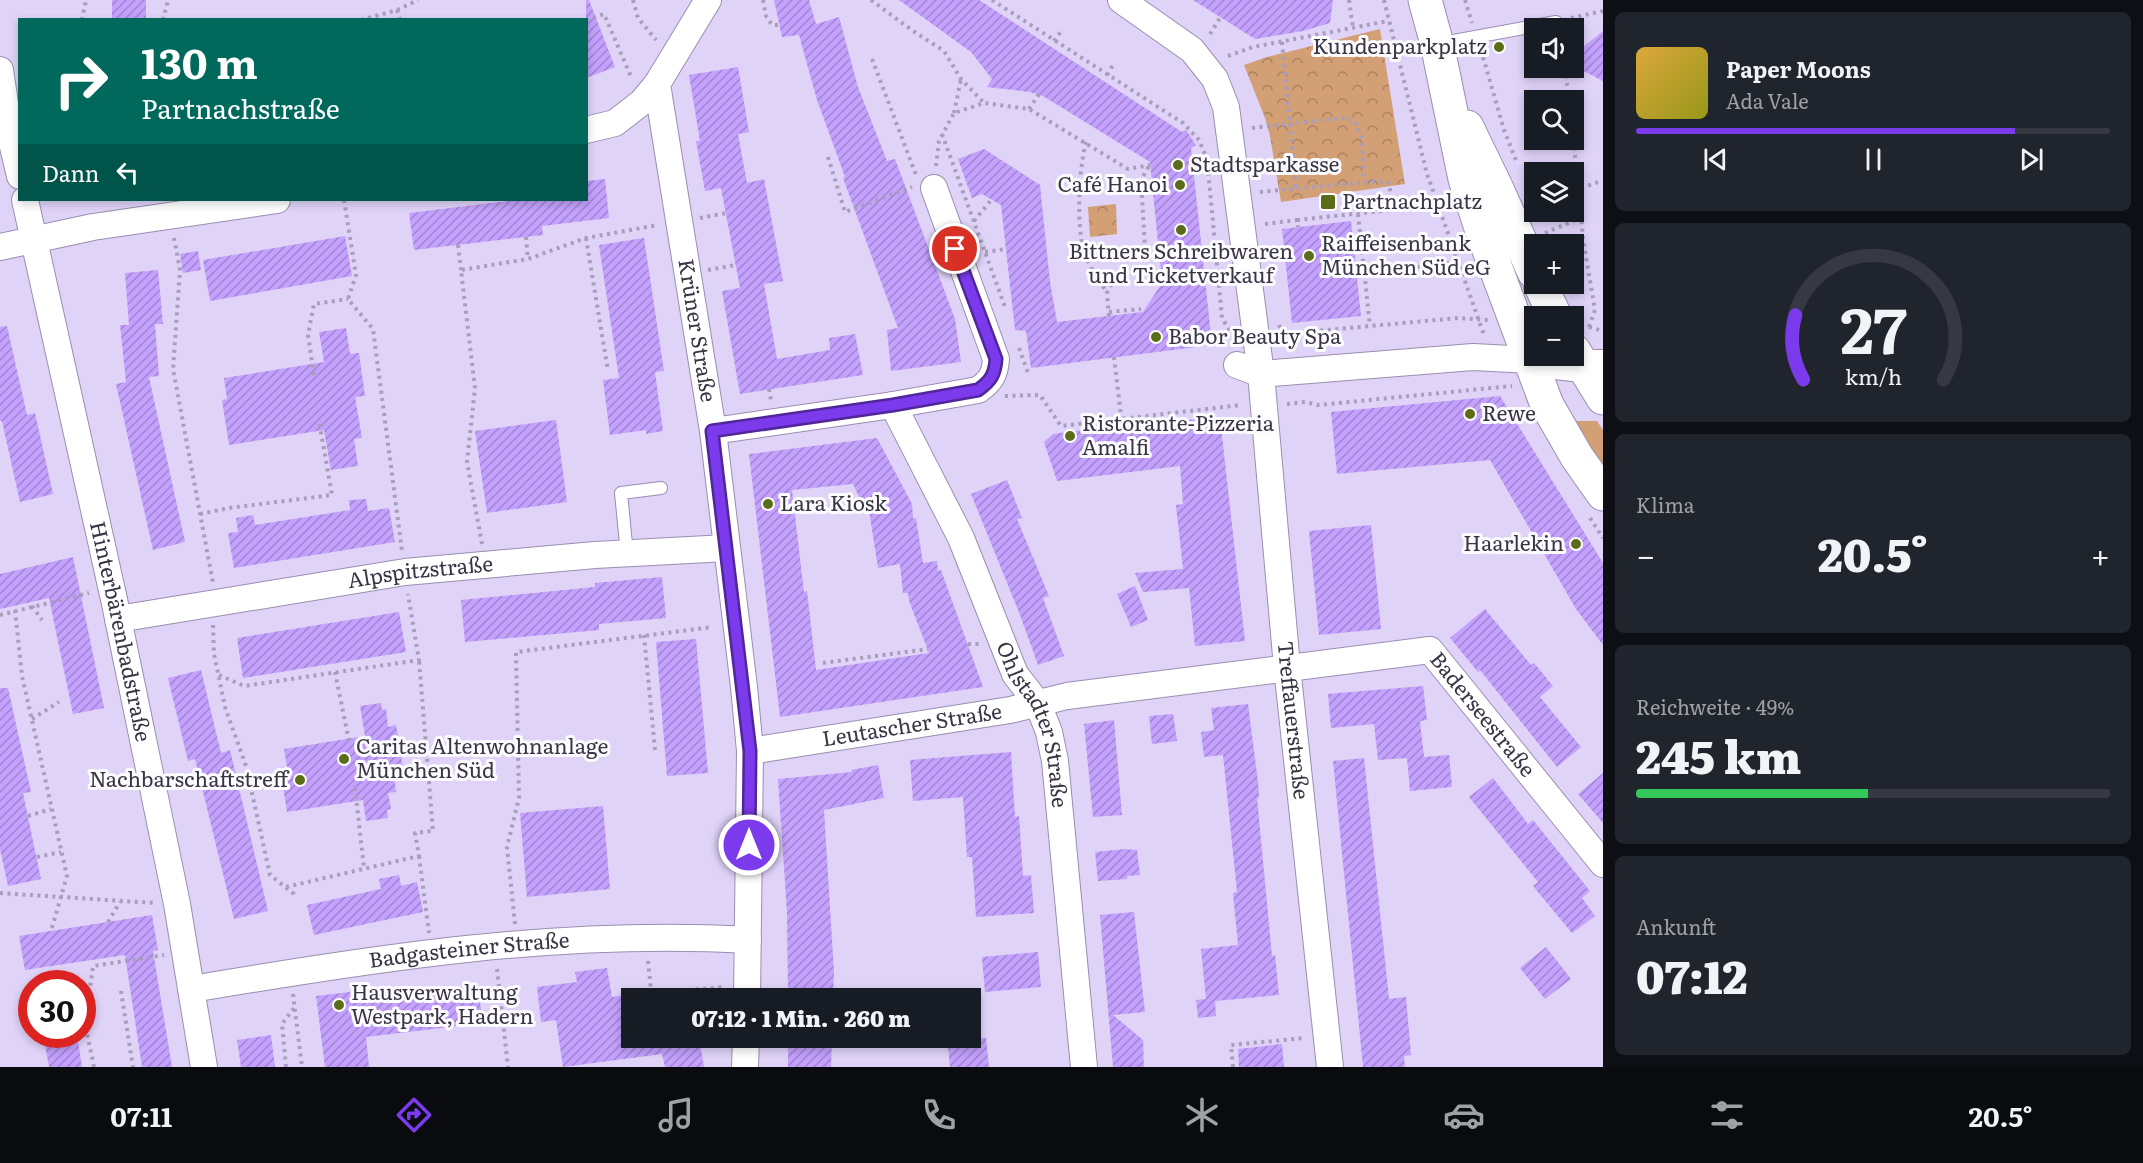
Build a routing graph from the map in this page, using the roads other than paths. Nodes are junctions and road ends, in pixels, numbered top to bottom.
1 (708, 0) edge
2 (1121, 0) edge
3 (1425, 0) edge
4 (1524, 29) edge
5 (1437, 44) junction
6 (0, 70) edge
7 (1446, 86) junction
8 (650, 93) junction
9 (588, 130) edge
10 (18, 168) edge
11 (934, 188) road end
12 (25, 201) edge
13 (270, 201) edge
14 (35, 241) junction
15 (1, 243) edge
16 (1524, 250) edge
17 (1524, 345) edge
18 (1587, 353) edge
19 (1524, 360) edge
20 (1237, 365) road end
21 (1532, 366) edge
22 (1261, 374) junction
23 (1603, 398) edge
24 (893, 405) junction
25 (712, 431) junction
26 (661, 489) dead end
27 (1603, 494) edge
28 (727, 548) junction
29 (627, 554) junction
30 (118, 619) junction
31 (1287, 667) junction
32 (1038, 704) junction
33 (750, 751) junction
34 (1603, 864) edge
35 (748, 940) junction
36 (747, 988) edge
37 (192, 989) junction
38 (746, 1048) edge
39 (204, 1067) edge
40 (745, 1067) edge
41 (1084, 1067) edge
42 (1330, 1067) edge

1 - 8 street
2 - 22 street
3 - 5 main road
4 - 5 lane
5 - 7 main road
6 - 10 street
7 - 16 main road
7 - 17 main road
8 - 9 street
8 - 25 street, Krüner Straße
11 - 24 street
12 - 14 street, Hinterbärenbadstraße
13 - 14 street
14 - 15 street
14 - 30 street, Hinterbärenbadstraße
18 - 23 main road
19 - 22 street
20 - 22 street
21 - 27 main road
22 - 31 street, Treffauerstraße
24 - 25 street
24 - 32 street, Ohlstadter Straße
25 - 28 street, Krüner Straße
26 - 29 lane
28 - 29 street, Alpspitzstraße
28 - 33 street, Krüner Straße
29 - 30 street, Alpspitzstraße
30 - 37 street, Hinterbärenbadstraße
31 - 32 street, Leutascher Straße
31 - 34 street, Baderseestraße
31 - 42 street, Treffauerstraße
32 - 33 street, Leutascher Straße
32 - 41 street, Ohlstadter Straße
33 - 35 street, Krüner Straße
35 - 36 street, Krüner Straße
35 - 37 street, Badgasteiner Straße
37 - 39 street, Hinterbärenbadstraße
38 - 40 street

